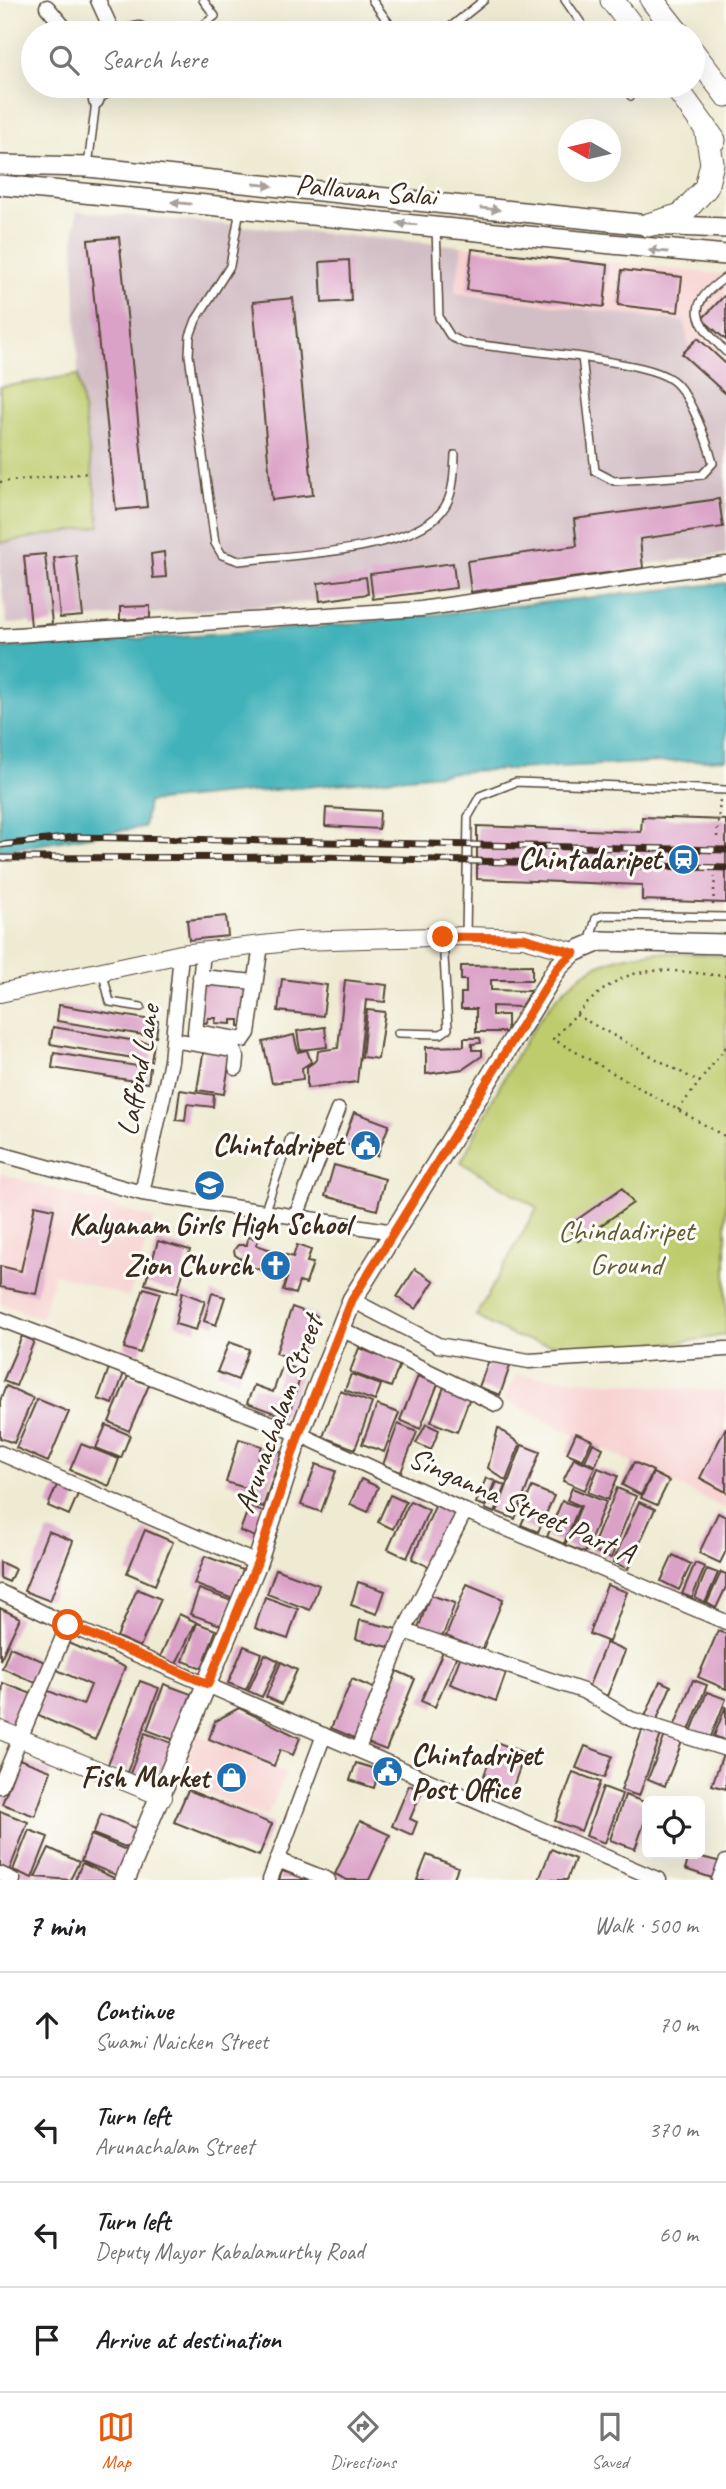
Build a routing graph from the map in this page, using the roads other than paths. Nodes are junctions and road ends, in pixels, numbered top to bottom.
1 (98, 0) edge
2 (203, 0) edge
3 (372, 0) edge
4 (484, 0) edge
5 (565, 0) edge
6 (612, 0) edge
7 (653, 0) edge
8 (47, 7) dead end
9 (59, 21) edge
10 (108, 21) edge
11 (209, 21) edge
12 (387, 21) edge
13 (458, 21) edge
14 (580, 21) edge
15 (627, 21) edge
16 (669, 21) edge
17 (705, 68) edge
18 (726, 95) edge
19 (97, 98) edge
20 (101, 98) edge
21 (684, 98) edge
22 (96, 101) junction
23 (705, 128) junction
24 (726, 157) edge
25 (0, 165) edge
26 (88, 167) junction
27 (0, 186) edge
28 (240, 209) junction
29 (648, 225) junction
30 (436, 226) junction
31 (726, 228) edge
32 (726, 256) edge
33 (726, 277) edge
34 (726, 352) edge
35 (582, 357) junction
36 (456, 455) dead end
37 (726, 564) edge
38 (0, 636) edge
39 (723, 790) edge
40 (726, 917) edge
41 (466, 936) junction
42 (443, 937) junction
43 (726, 944) edge
44 (261, 945) junction
45 (588, 946) junction
46 (203, 952) junction
47 (181, 954) junction
48 (102, 970) junction
49 (200, 977) junction
50 (255, 982) junction
51 (0, 993) edge
52 (141, 1007) dead end
53 (398, 1033) dead end
54 (173, 1040) junction
55 (236, 1068) dead end
56 (338, 1110) dead end
57 (290, 1138) dead end
58 (0, 1154) edge
59 (142, 1193) junction
60 (265, 1210) junction
61 (296, 1216) junction
62 (394, 1232) junction
63 (352, 1300) junction
64 (0, 1319) edge
65 (339, 1328) junction
66 (726, 1349) edge
67 (496, 1404) dead end
68 (299, 1434) junction
69 (0, 1453) edge
70 (465, 1511) junction
71 (257, 1563) junction
72 (0, 1592) edge
73 (726, 1622) edge
74 (68, 1625) junction
75 (404, 1631) junction
76 (208, 1684) junction
77 (0, 1730) edge
78 (324, 1735) junction
79 (19, 1738) junction
80 (358, 1749) junction
81 (726, 1749) edge
82 (0, 1786) edge
83 (163, 1797) junction
84 (278, 1860) junction
85 (726, 1862) edge
86 (0, 1874) edge
87 (13, 1880) edge
88 (125, 1880) edge
89 (270, 1880) edge
90 (328, 1880) edge
91 (659, 1880) edge
92 (719, 1880) edge

1 - 10 street
2 - 11 lane
3 - 12 lane
4 - 13 lane
5 - 14 lane
6 - 15 main road
7 - 16 main road
8 - 9 street
17 - 18 main road
19 - 22 street
20 - 22 lane
21 - 23 main road
22 - 26 lane
23 - 24 main road
23 - 29 main road
25 - 26 main road, Pallavan Salai
26 -> 29 main road, Pallavan Salai
28 -> 27 main road, Pallavan Salai
30 -> 28 main road, Pallavan Salai
28 - 36 lane
29 - 31 main road, Pallavan Salai
32 -> 30 main road, Pallavan Salai
30 - 35 lane
33 - 34 lane
35 - 35 lane
37 - 38 street
39 - 41 lane
40 - 45 lane
41 - 42 street
41 - 45 street
42 - 44 street
42 - 53 lane
43 - 45 main road
44 - 46 street
44 - 50 street
45 - 62 main road, Arunachalam Street
46 - 47 street
46 - 49 street
47 - 48 street
47 - 54 street, Laffond Lane
48 - 51 street
48 - 52 lane
49 - 50 street
49 - 50 street
54 - 55 street
54 - 59 street, Laffond Lane
56 - 61 street
57 - 60 lane
58 - 59 street
59 - 60 street
60 - 61 street
61 - 62 street
62 - 63 main road, Arunachalam Street
63 - 65 main road, Arunachalam Street
63 - 66 street
64 - 68 street, Singanna Street Part A
65 - 67 street
65 - 68 main road, Arunachalam Street
68 - 70 street, Singanna Street Part A
68 - 71 main road, Arunachalam Street
69 - 71 street
70 - 73 street, Singanna Street Part A
70 - 75 street
71 - 76 main road, Arunachalam Street
72 - 74 street
74 - 76 street
74 - 79 street
75 - 80 street
75 - 81 street
76 - 78 street
76 - 83 main road, Arunachalam Street
77 - 79 street
78 - 80 street
78 - 84 street
79 - 82 street
79 - 83 street
80 - 91 street
83 - 88 main road, Arunachalam Street
84 - 89 street
84 - 90 street
85 - 92 street
86 - 87 street

